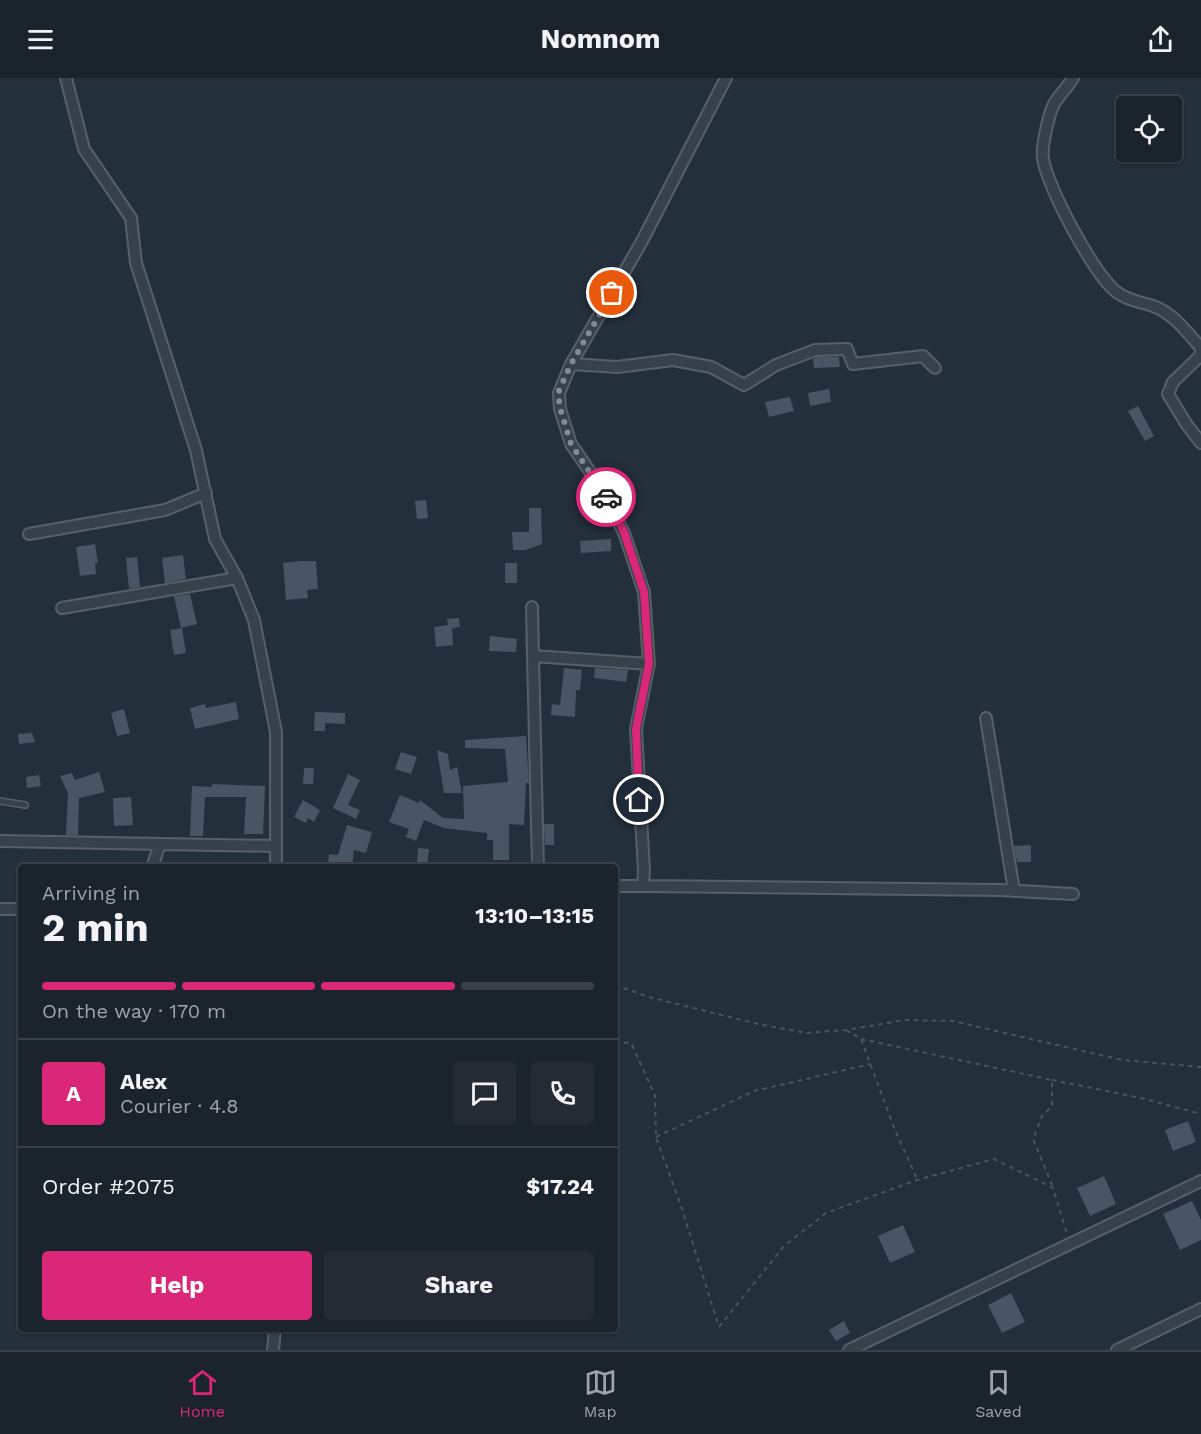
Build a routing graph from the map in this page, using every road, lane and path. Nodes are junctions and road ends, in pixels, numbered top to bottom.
1 (66, 78) edge
2 (726, 78) edge
3 (1073, 78) edge
4 (1201, 349) edge
5 (571, 364) junction
6 (934, 368) dead end
7 (1201, 443) edge
8 (206, 493) junction
9 (29, 534) dead end
10 (237, 578) junction
11 (532, 607) dead end
12 (62, 608) dead end
13 (533, 656) junction
14 (649, 664) junction
15 (986, 718) dead end
16 (0, 801) edge
17 (25, 805) dead end
18 (0, 841) edge
19 (160, 843) junction
20 (276, 846) junction
21 (153, 864) edge
22 (276, 864) edge
23 (538, 864) edge
24 (618, 886) edge
25 (643, 886) junction
26 (1014, 891) junction
27 (1073, 894) dead end
28 (0, 909) edge
29 (18, 909) edge
30 (618, 986) edge
31 (846, 1030) junction
32 (861, 1039) junction
33 (618, 1042) edge
34 (871, 1064) junction
35 (1201, 1066) edge
36 (1052, 1080) junction
37 (1201, 1114) edge
38 (656, 1137) junction
39 (917, 1180) junction
40 (1201, 1180) edge
41 (1053, 1188) junction
42 (1070, 1244) junction
43 (1201, 1309) edge
44 (275, 1332) edge
45 (273, 1350) edge
46 (849, 1350) edge
47 (1117, 1350) edge

1 - 8 street
2 - 5 street
3 - 4 street
4 - 7 street
5 - 6 street
5 - 14 street
8 - 9 street
8 - 10 street
10 - 12 street
10 - 20 street
11 - 13 street
13 - 14 street
13 - 23 street
14 - 25 street
15 - 26 street
16 - 17 lane
18 - 19 street
19 - 20 street
19 - 21 street
20 - 22 street
24 - 25 street
25 - 26 street
26 - 27 street
28 - 29 street
30 - 31 path
31 - 32 path
31 - 35 path
32 - 34 path
32 - 36 path
33 - 38 path
34 - 38 path
34 - 39 path
36 - 37 path
36 - 41 path
38 - 39 path
39 - 41 path
40 - 42 street
41 - 42 path
42 - 46 street
43 - 47 street
44 - 45 street

